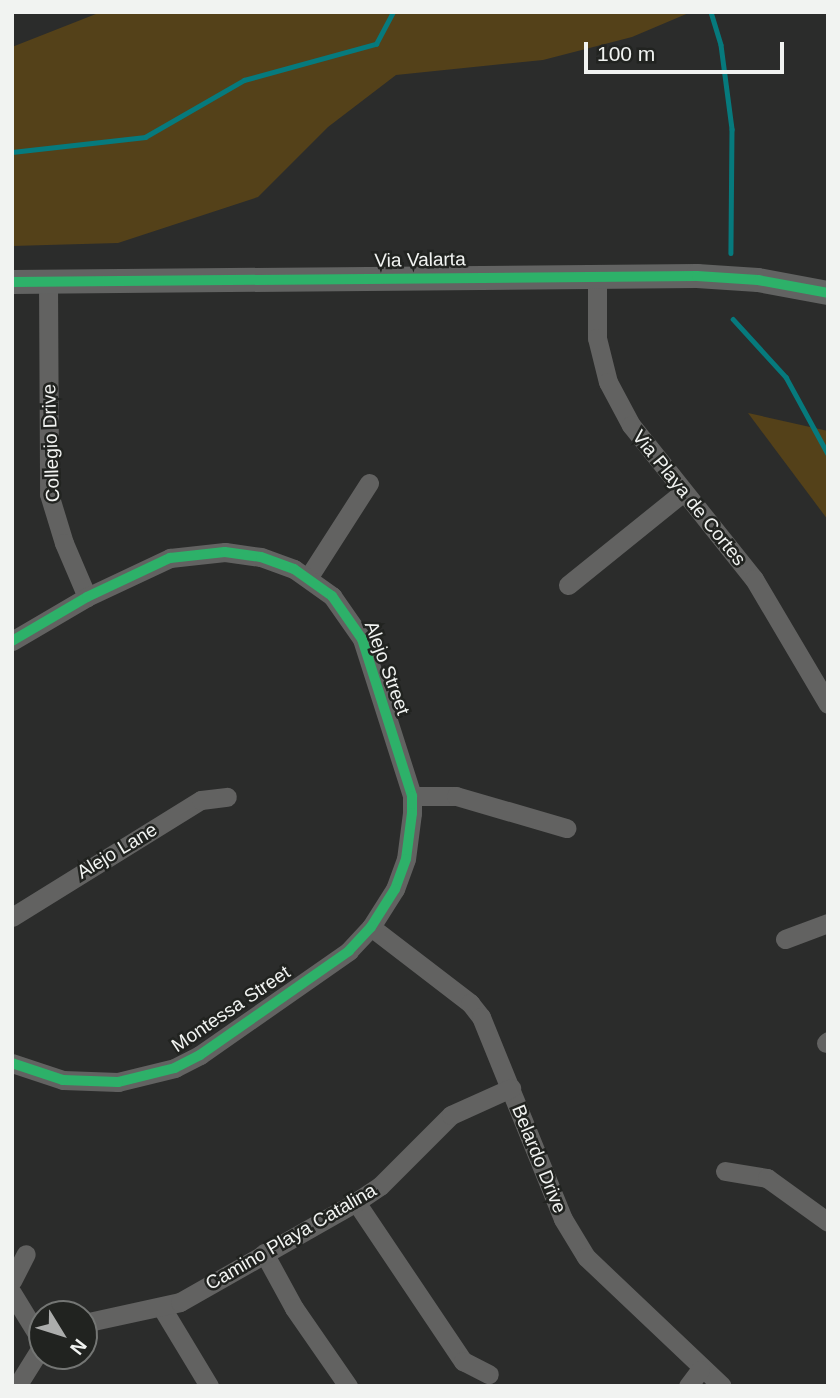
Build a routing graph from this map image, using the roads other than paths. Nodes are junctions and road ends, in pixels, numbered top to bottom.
1 (597, 276) junction
2 (12, 282) edge
3 (48, 282) junction
4 (828, 293) edge
5 (369, 483) dead end
6 (682, 492) junction
7 (309, 578) junction
8 (568, 585) dead end
9 (88, 597) junction
10 (12, 641) edge
11 (828, 704) edge
12 (412, 796) junction
13 (227, 797) dead end
14 (566, 828) dead end
15 (12, 917) edge
16 (828, 923) edge
17 (371, 927) junction
18 (785, 939) dead end
19 (12, 1063) edge
20 (511, 1088) junction
21 (724, 1171) dead end
22 (356, 1202) junction
23 (828, 1222) edge
24 (264, 1253) junction
25 (26, 1254) dead end
26 (12, 1281) edge
27 (12, 1293) edge
28 (162, 1308) junction
29 (28, 1320) edge
30 (98, 1320) edge
31 (28, 1368) edge
32 (700, 1370) junction
33 (489, 1374) dead end
34 (17, 1386) edge
35 (209, 1386) edge
36 (348, 1386) edge
37 (688, 1386) edge
38 (722, 1386) edge

1 - 3 main road, Via Valarta
1 - 4 main road, Via Valarta
1 - 6 street, Via Playa de Cortes
2 - 3 main road, Via Valarta
3 - 9 street, Collegio Drive
5 - 7 street
6 - 8 street
6 - 11 street, Via Playa de Cortes
7 - 9 street, Alejo Street
7 - 12 street, Alejo Street
9 - 10 street
12 - 14 street
12 - 17 street, Alejo Street
13 - 15 street, Alejo Lane
16 - 18 street
17 - 19 street, Montessa Street
17 - 20 street, Belardo Drive
20 - 22 street, Camino Playa Catalina
20 - 32 street, Belardo Drive
21 - 23 street
22 - 24 street, Camino Playa Catalina
22 - 33 street
24 - 28 street, Camino Playa Catalina
24 - 36 street
25 - 26 street
27 - 29 street
28 - 30 street, Camino Playa Catalina
28 - 35 street
31 - 34 street
32 - 37 street
32 - 38 street, Belardo Drive

